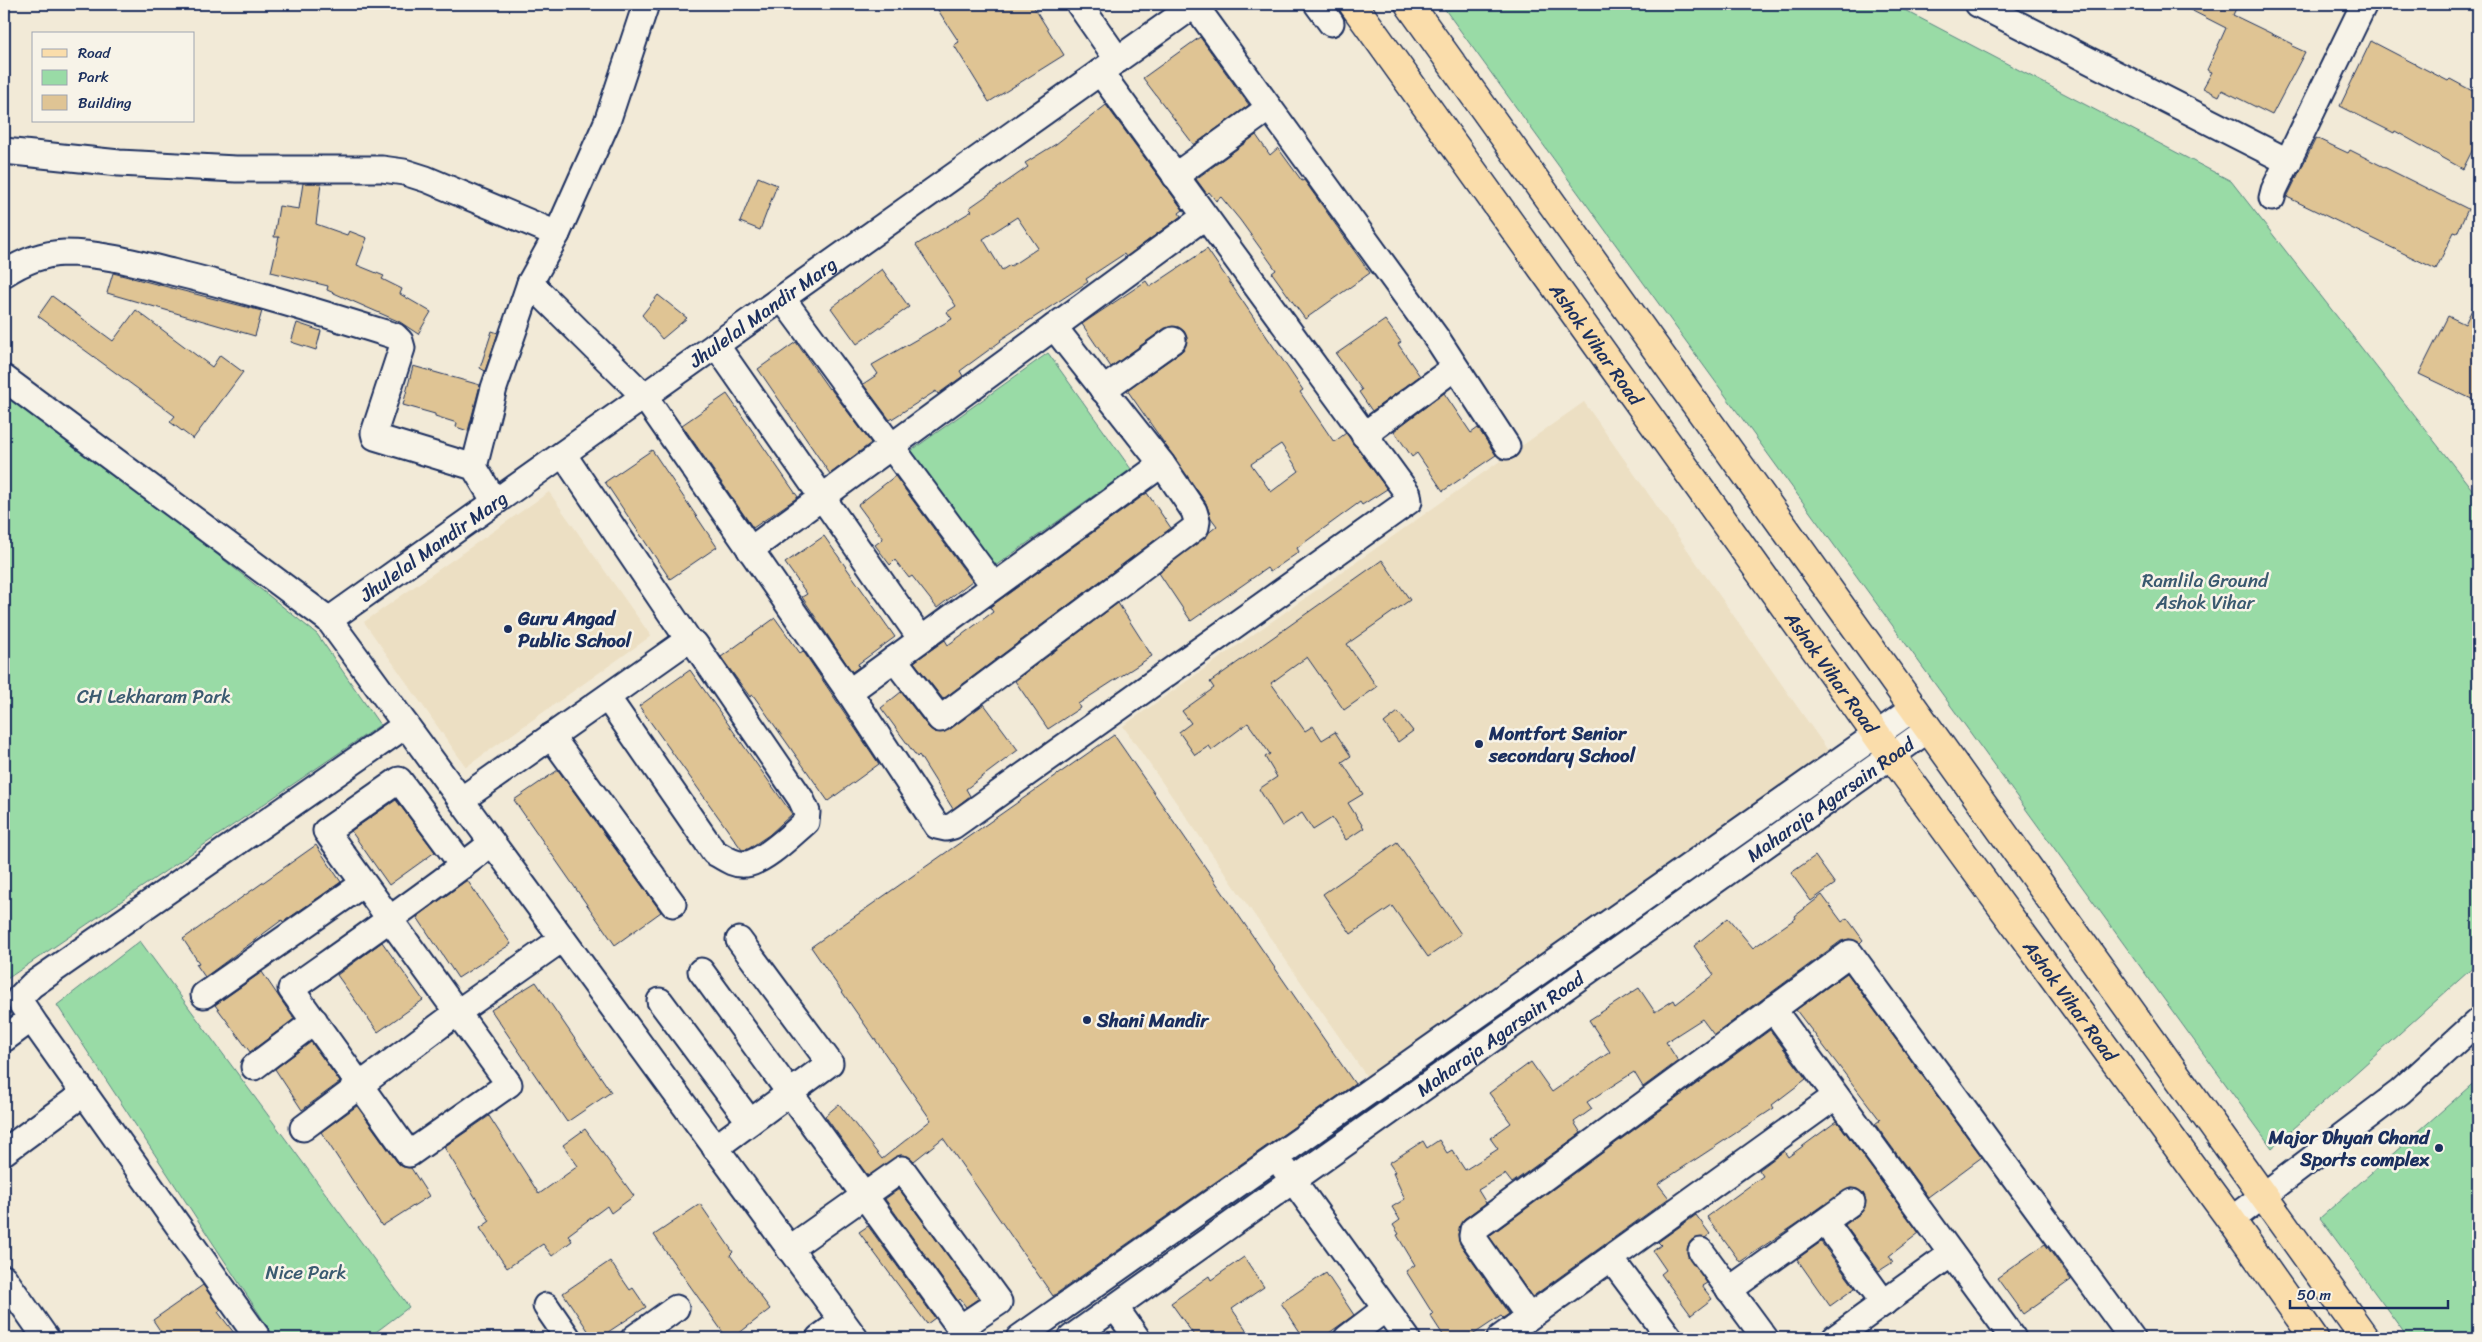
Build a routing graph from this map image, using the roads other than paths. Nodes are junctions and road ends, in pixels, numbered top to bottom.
1 (646, 4) edge
2 (1079, 4) edge
3 (1195, 4) edge
4 (1352, 4) edge
5 (1409, 4) edge
6 (1978, 4) edge
7 (2364, 4) edge
8 (1109, 66) junction
9 (1269, 108) junction
10 (4, 151) edge
11 (2289, 162) junction
12 (1175, 176) junction
13 (2272, 198) dead end
14 (1204, 217) junction
15 (557, 234) junction
16 (4, 274) edge
17 (530, 283) junction
18 (782, 298) junction
19 (1054, 327) junction
20 (1172, 340) dead end
21 (716, 345) junction
22 (1454, 368) junction
23 (4, 378) edge
24 (1103, 390) junction
25 (644, 396) junction
26 (1364, 434) junction
27 (1507, 446) dead end
28 (891, 447) junction
29 (563, 454) junction
30 (1162, 464) junction
31 (474, 467) junction
32 (822, 497) junction
33 (495, 502) junction
34 (750, 550) junction
35 (994, 586) junction
36 (329, 620) junction
37 (921, 639) junction
38 (690, 642) junction
39 (894, 659) junction
40 (849, 692) junction
41 (607, 697) junction
42 (1921, 718) junction
43 (406, 725) junction
44 (551, 736) junction
45 (1884, 745) junction
46 (460, 800) junction
47 (492, 843) junction
48 (463, 866) junction
49 (363, 884) junction
50 (673, 904) dead end
51 (389, 920) junction
52 (562, 939) junction
53 (739, 940) dead end
54 (701, 971) dead end
55 (204, 996) dead end
56 (660, 1001) dead end
57 (1774, 1009) junction
58 (458, 1012) junction
59 (32, 1019) junction
60 (315, 1021) junction
61 (2478, 1021) edge
62 (4, 1038) edge
63 (254, 1067) dead end
64 (359, 1085) junction
65 (84, 1093) junction
66 (791, 1093) junction
67 (1836, 1096) junction
68 (750, 1122) junction
69 (303, 1128) dead end
70 (715, 1148) junction
71 (4, 1152) edge
72 (1275, 1158) junction
73 (1293, 1180) junction
74 (865, 1195) junction
75 (2264, 1197) junction
76 (1852, 1202) dead end
77 (2231, 1220) junction
78 (1825, 1222) junction
79 (789, 1249) junction
80 (1701, 1251) dead end
81 (1951, 1254) junction
82 (1611, 1259) junction
83 (4, 1278) edge
84 (1729, 1290) junction
85 (1884, 1303) junction
86 (546, 1306) dead end
87 (1115, 1307) junction
88 (676, 1308) dead end
89 (1386, 1309) junction
90 (1529, 1317) junction
91 (849, 1330) edge
92 (46, 1338) edge
93 (258, 1338) edge
94 (568, 1338) edge
95 (634, 1338) edge
96 (818, 1338) edge
97 (1019, 1338) edge
98 (1071, 1338) edge
99 (1137, 1338) edge
100 (1347, 1338) edge
101 (1407, 1338) edge
102 (1500, 1338) edge
103 (1670, 1338) edge
104 (1765, 1338) edge
105 (1835, 1338) edge
106 (2013, 1338) edge
107 (2132, 1338) edge
108 (2314, 1338) edge
109 (2365, 1338) edge

1 - 15 street
2 - 8 street
3 - 8 street, Jhulelal Mandir Marg
3 - 9 street
4 - 45 main road, Ashok Vihar Road
5 - 42 main road
6 - 11 street
7 - 11 street
8 - 12 street
8 - 18 street, Jhulelal Mandir Marg
9 - 12 street
9 - 22 street
10 - 15 street
11 - 13 street
12 - 14 street
14 - 19 street
14 - 26 street
15 - 17 street
16 - 31 street
17 - 25 street
17 - 31 street
18 - 21 street, Jhulelal Mandir Marg
18 - 28 street
19 - 24 street
19 - 28 street
20 - 24 street
21 - 25 street, Jhulelal Mandir Marg
21 - 32 street
22 - 26 street
22 - 27 street
23 - 36 street
24 - 30 street
25 - 29 street, Jhulelal Mandir Marg
25 - 34 street
26 - 40 street
28 - 32 street
28 - 35 street
29 - 33 street, Jhulelal Mandir Marg
29 - 38 street
30 - 35 street
30 - 39 street
31 - 33 street
32 - 34 street
32 - 37 street
33 - 36 street, Jhulelal Mandir Marg
34 - 40 street
35 - 37 street
36 - 43 street
37 - 39 street
38 - 41 street
38 - 41 street
39 - 40 street
41 - 44 street
42 - 45 street
42 - 75 main road
43 - 46 street
43 - 59 street
44 - 46 street
44 - 50 street
45 - 72 street
45 - 73 street, Maharaja Agarsain Road
45 - 77 main road, Ashok Vihar Road
46 - 47 street
47 - 48 street
47 - 52 street
48 - 49 street
48 - 51 street
49 - 51 street
49 - 55 street
51 - 58 street
51 - 60 street
52 - 58 street
52 - 70 street
53 - 66 street
54 - 66 street
56 - 68 street
57 - 67 street
57 - 90 street
57 - 107 street
58 - 64 street
58 - 64 street
59 - 62 street
59 - 65 street
60 - 63 street
60 - 64 street
61 - 75 street
64 - 69 street
65 - 71 street
65 - 93 street
66 - 68 street
66 - 74 street
67 - 81 street
67 - 82 street
68 - 70 street
70 - 79 street
72 - 73 street
72 - 97 street
73 - 87 street, Maharaja Agarsain Road
73 - 89 street
74 - 74 street
74 - 79 street
75 - 77 street
75 - 109 main road
76 - 78 street
77 - 108 main road, Ashok Vihar Road
78 - 84 street
78 - 85 street
79 - 91 street
80 - 84 street
81 - 85 street
81 - 106 street
82 - 90 street
82 - 103 street
83 - 92 street
84 - 104 street
85 - 105 street
86 - 94 street
87 - 98 street, Maharaja Agarsain Road
87 - 99 street
88 - 95 street
89 - 100 street
89 - 101 street
90 - 102 street
91 - 96 street

